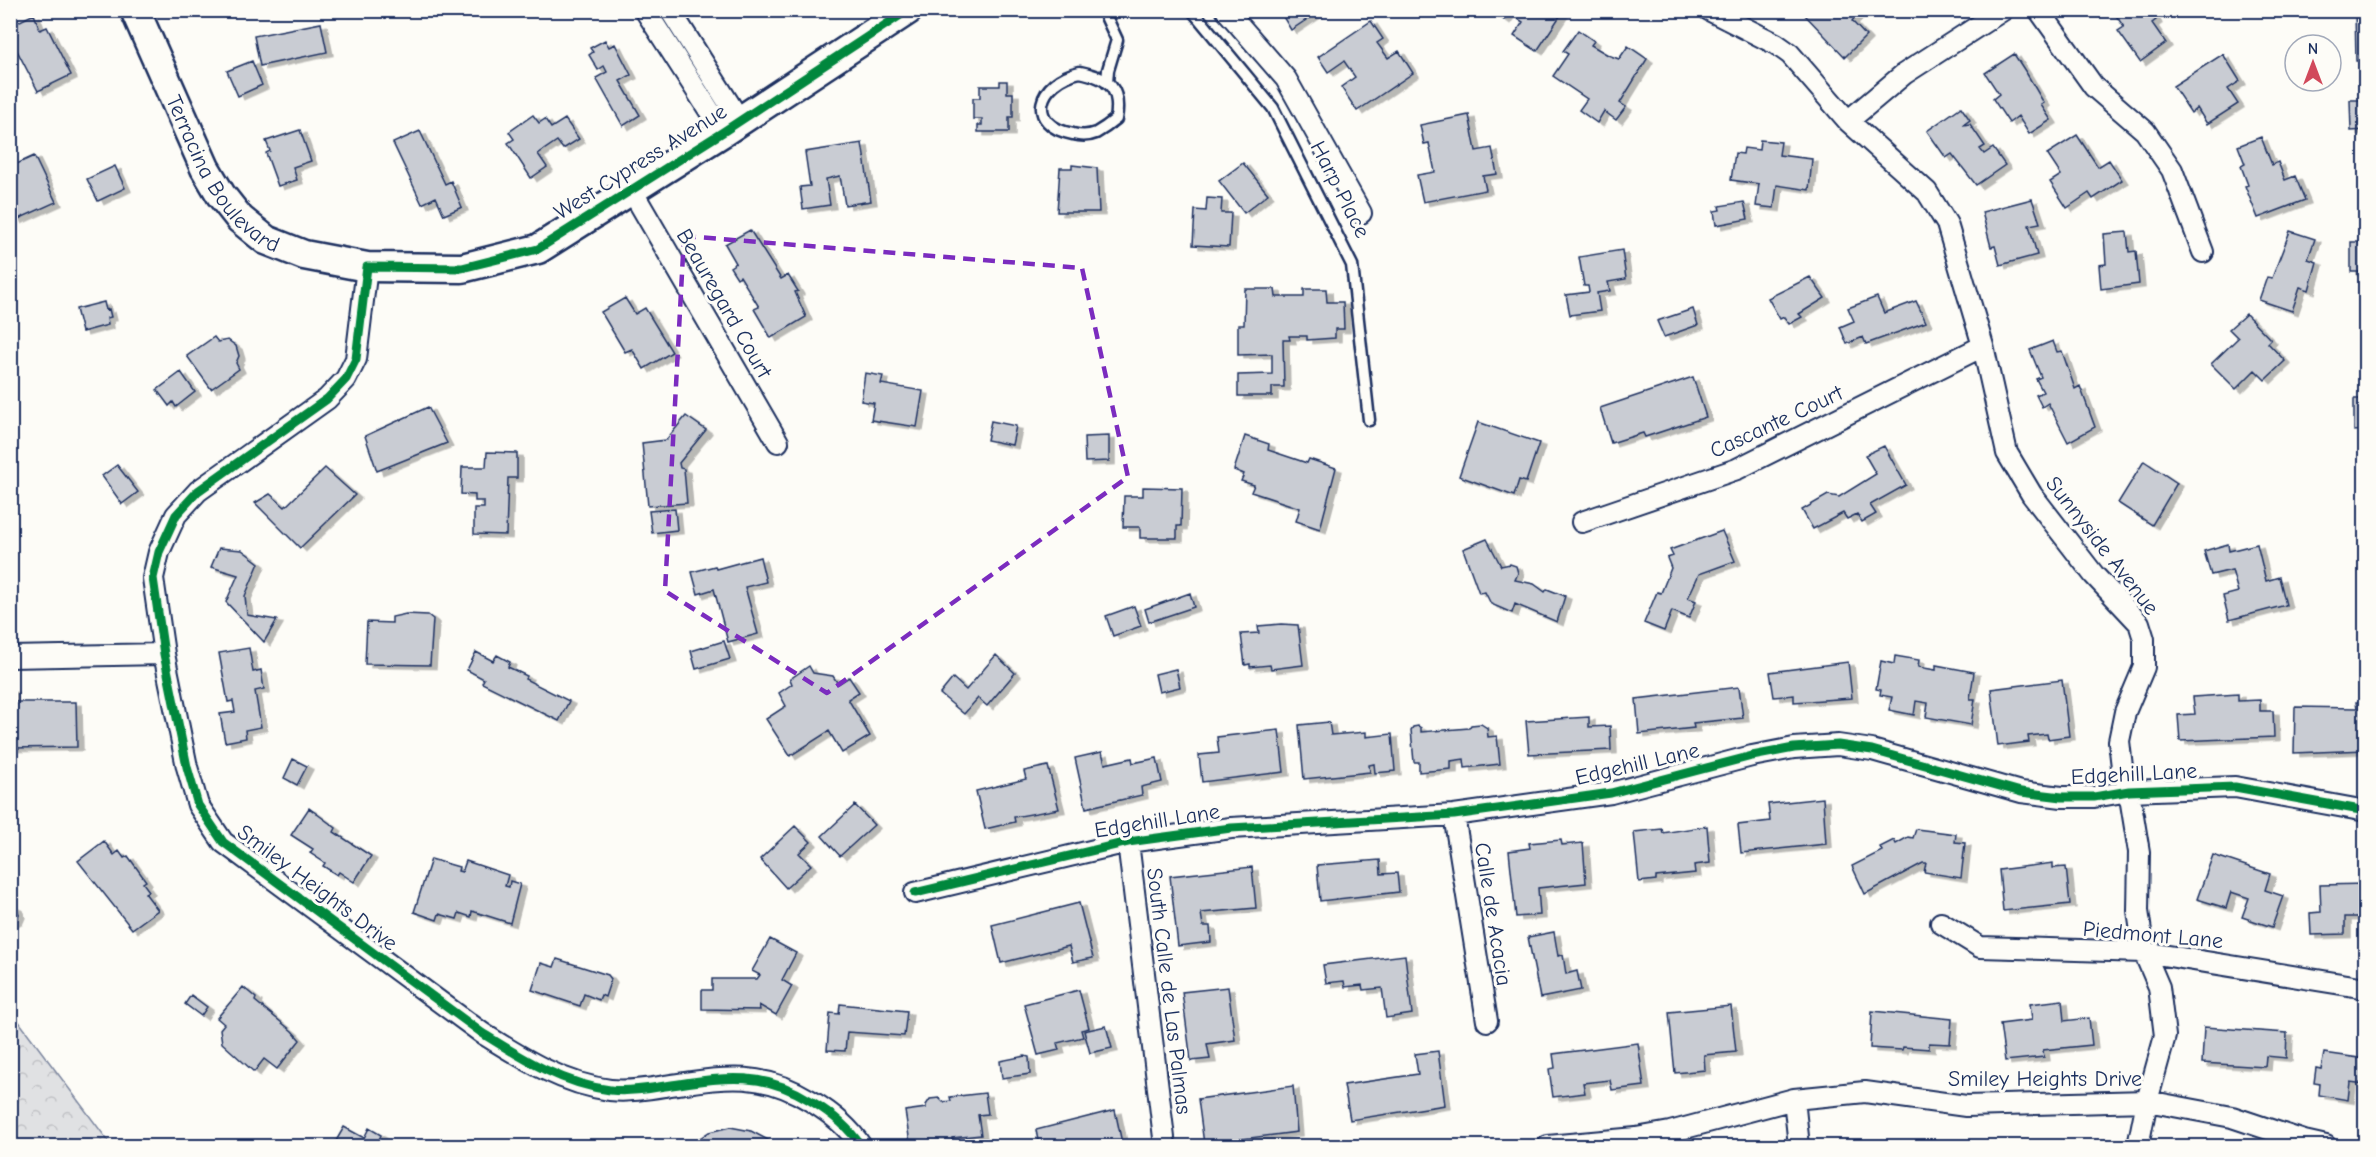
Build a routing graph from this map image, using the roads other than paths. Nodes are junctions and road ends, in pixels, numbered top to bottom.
1 (135, 10) edge
2 (645, 10) edge
3 (670, 10) edge
4 (908, 10) edge
5 (1103, 10) edge
6 (1192, 10) edge
7 (1226, 10) edge
8 (1709, 10) edge
9 (2003, 10) edge
10 (2039, 10) edge
11 (1107, 83) junction
12 (1848, 121) junction
13 (731, 126) junction
14 (631, 189) junction
15 (1361, 213) dead end
16 (2203, 252) dead end
17 (367, 267) junction
18 (1983, 346) junction
19 (1369, 420) dead end
20 (777, 441) dead end
21 (1582, 522) dead end
22 (164, 654) junction
23 (10, 657) edge
24 (2129, 791) junction
25 (2366, 811) edge
26 (1454, 815) junction
27 (1128, 842) junction
28 (915, 893) dead end
29 (1941, 923) dead end
30 (2144, 952) junction
31 (2366, 988) edge
32 (1486, 1021) dead end
33 (1794, 1099) junction
34 (2147, 1101) junction
35 (861, 1146) edge
36 (1165, 1146) edge
37 (1548, 1146) edge
38 (1799, 1146) edge
39 (2138, 1146) edge
40 (2326, 1146) edge

1 - 17 main road, Terracina Boulevard
2 - 13 street
3 - 13 street
4 - 13 main road, West Cypress Avenue
5 - 11 lane
6 - 19 lane, Harp Place
7 - 15 street, Harp Place
8 - 12 street, Sunnyside Avenue
9 - 12 street
10 - 16 street
11 - 11 lane
12 - 18 street, Sunnyside Avenue
13 - 14 main road, West Cypress Avenue
14 - 17 main road, West Cypress Avenue
14 - 20 street, Beauregard Court
17 - 22 street, Smiley Heights Drive
18 - 21 street, Cascante Court
18 - 24 street, Sunnyside Avenue
22 - 23 street
22 - 35 street, Smiley Heights Drive
24 - 25 street, Edgehill Lane
24 - 26 street, Edgehill Lane
24 - 30 street, Sunnyside Avenue
26 - 27 street, Edgehill Lane
26 - 32 street, Calle de Acacia
27 - 28 street, Edgehill Lane
27 - 36 street, South Calle de Las Palmas
29 - 30 street, Piedmont Lane
30 - 31 street, Piedmont Lane
30 - 34 street, Sunnyside Avenue
33 - 34 street, Smiley Heights Drive
33 - 37 street, Smiley Heights Drive
33 - 38 street
34 - 39 street, Sunnyside Avenue
34 - 40 street, Smiley Heights Drive

